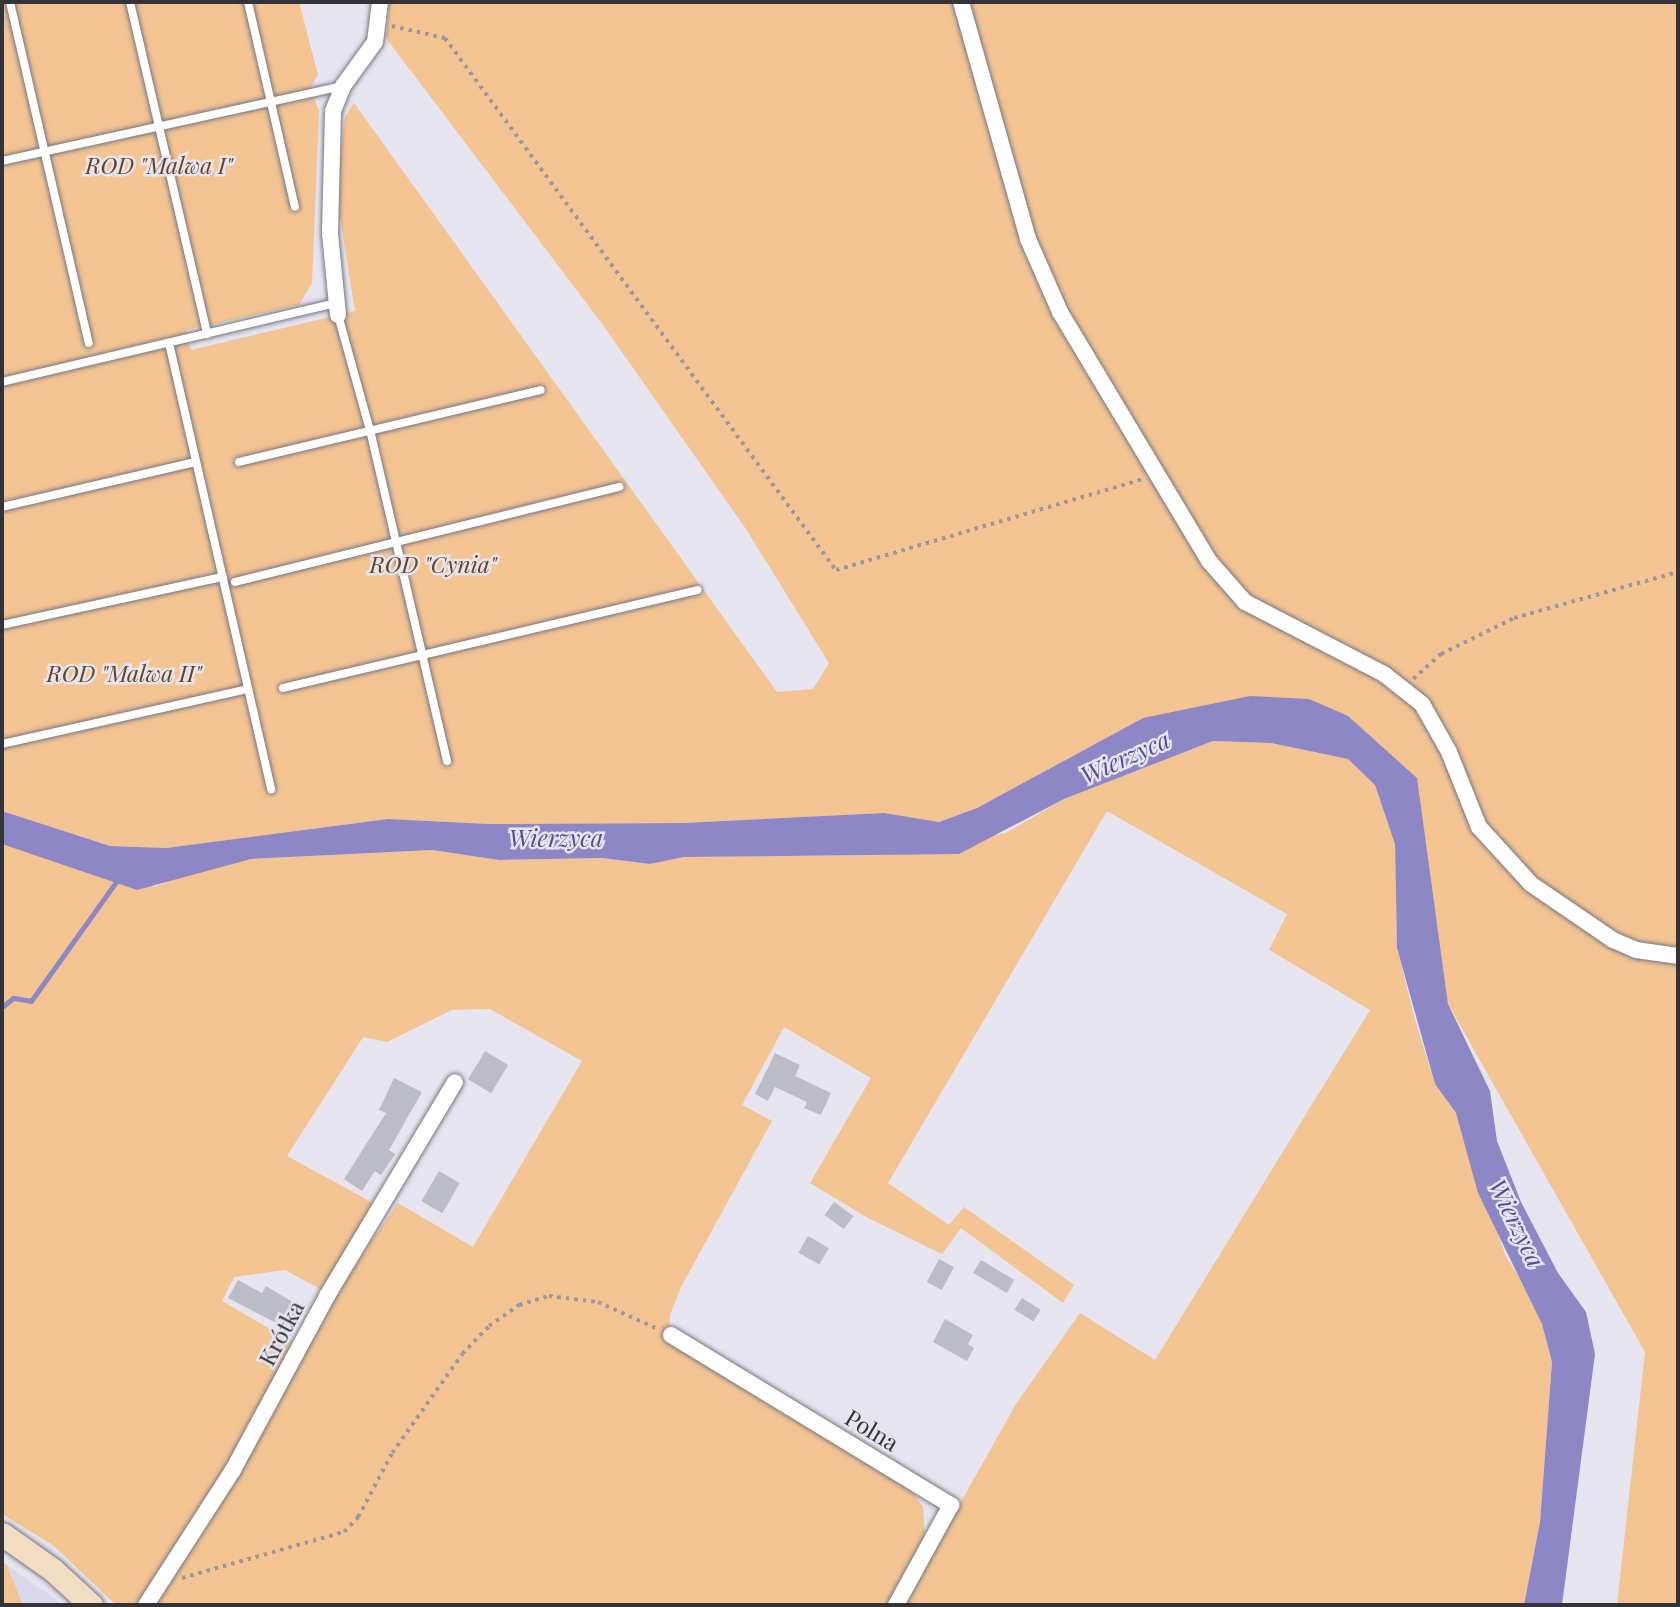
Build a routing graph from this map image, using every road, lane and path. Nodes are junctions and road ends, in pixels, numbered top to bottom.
1 (10, 2) edge
2 (130, 2) edge
3 (248, 2) edge
4 (380, 2) edge
5 (961, 2) edge
6 (380, 24) junction
7 (343, 86) junction
8 (271, 101) junction
9 (159, 125) junction
10 (45, 151) junction
11 (2, 161) edge
12 (295, 207) dead end
13 (337, 309) junction
14 (207, 334) junction
15 (89, 343) dead end
16 (169, 343) junction
17 (2, 382) edge
18 (541, 390) dead end
19 (370, 430) junction
20 (197, 462) junction
21 (239, 462) dead end
22 (1156, 475) junction
23 (619, 487) dead end
24 (2, 507) edge
25 (397, 543) junction
26 (1678, 572) edge
27 (223, 577) junction
28 (236, 582) dead end
29 (698, 590) dead end
30 (2, 625) edge
31 (423, 654) junction
32 (283, 688) dead end
33 (1404, 688) junction
34 (248, 689) junction
35 (2, 744) edge
36 (447, 761) dead end
37 (271, 790) dead end
38 (1678, 956) edge
39 (455, 1082) dead end
40 (671, 1335) joint
41 (2, 1534) edge
42 (160, 1584) junction
43 (91, 1605) edge
44 (146, 1605) edge
45 (896, 1605) edge

1 - 10 lane
2 - 9 lane
3 - 8 lane
4 - 6 street
5 - 22 street
6 - 7 street
6 - 22 path
7 - 8 lane
7 - 13 street
8 - 9 lane
8 - 12 lane
9 - 10 lane
9 - 14 lane
10 - 11 lane
10 - 15 lane
13 - 14 lane
13 - 19 lane
14 - 16 lane
16 - 17 lane
16 - 20 lane
18 - 19 lane
19 - 21 lane
19 - 25 lane
20 - 24 lane
20 - 27 lane
22 - 33 street
23 - 25 lane
25 - 28 lane
25 - 31 lane
26 - 33 path
27 - 30 lane
27 - 34 lane
29 - 31 lane
31 - 32 lane
31 - 36 lane
33 - 38 street
34 - 35 lane
34 - 37 lane
39 - 42 street, Krótka
40 - 42 path
40 - 45 street, Polna
41 - 43 street
42 - 44 street, Krótka

